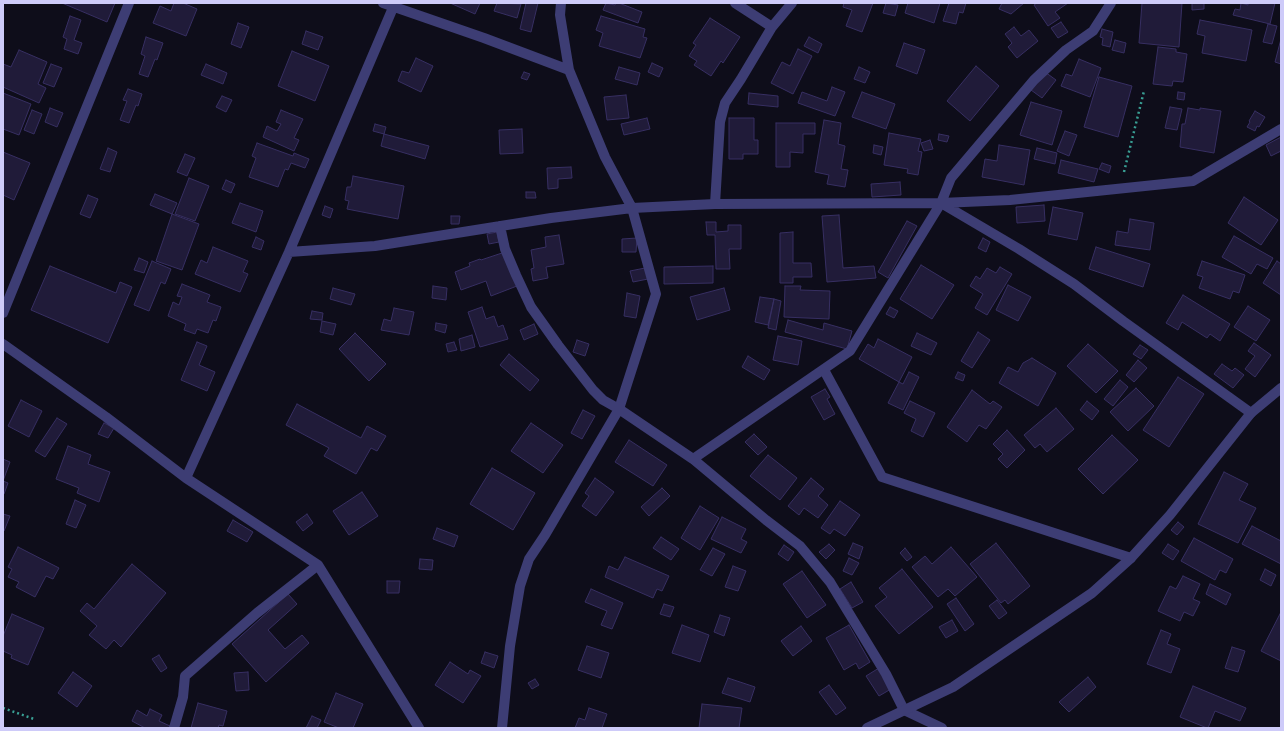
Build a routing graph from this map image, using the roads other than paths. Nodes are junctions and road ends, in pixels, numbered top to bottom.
1 (130, 3) edge
2 (383, 3) edge
3 (561, 3) edge
4 (734, 3) edge
5 (792, 3) edge
6 (1111, 3) edge
7 (395, 5) edge
8 (772, 27) junction
9 (569, 70) junction
10 (1281, 129) edge
11 (941, 202) junction
12 (715, 204) junction
13 (632, 208) junction
14 (500, 226) junction
15 (289, 252) junction
16 (3, 313) edge
17 (3, 344) edge
18 (824, 370) junction
19 (1281, 388) edge
20 (619, 409) junction
21 (1251, 413) junction
22 (694, 459) junction
23 (186, 478) junction
24 (1130, 558) junction
25 (318, 565) junction
26 (904, 710) junction
27 (174, 728) edge
28 (419, 728) edge
29 (502, 728) edge
30 (867, 728) edge
31 (942, 728) edge

1 - 16 street
2 - 7 street
3 - 9 street
4 - 8 street
5 - 8 street
6 - 11 street
7 - 9 street
7 - 15 street
8 - 12 street
9 - 13 street
10 - 11 street
11 - 12 street
11 - 18 street
11 - 21 street
12 - 13 street
13 - 14 street
13 - 20 street
14 - 15 street
14 - 20 street
15 - 23 street
17 - 23 street
18 - 22 street
18 - 24 street
19 - 21 street
20 - 22 street
20 - 29 street
21 - 24 street
22 - 26 street
23 - 25 street
24 - 26 street
25 - 27 street
25 - 28 street
26 - 30 street
26 - 31 street

